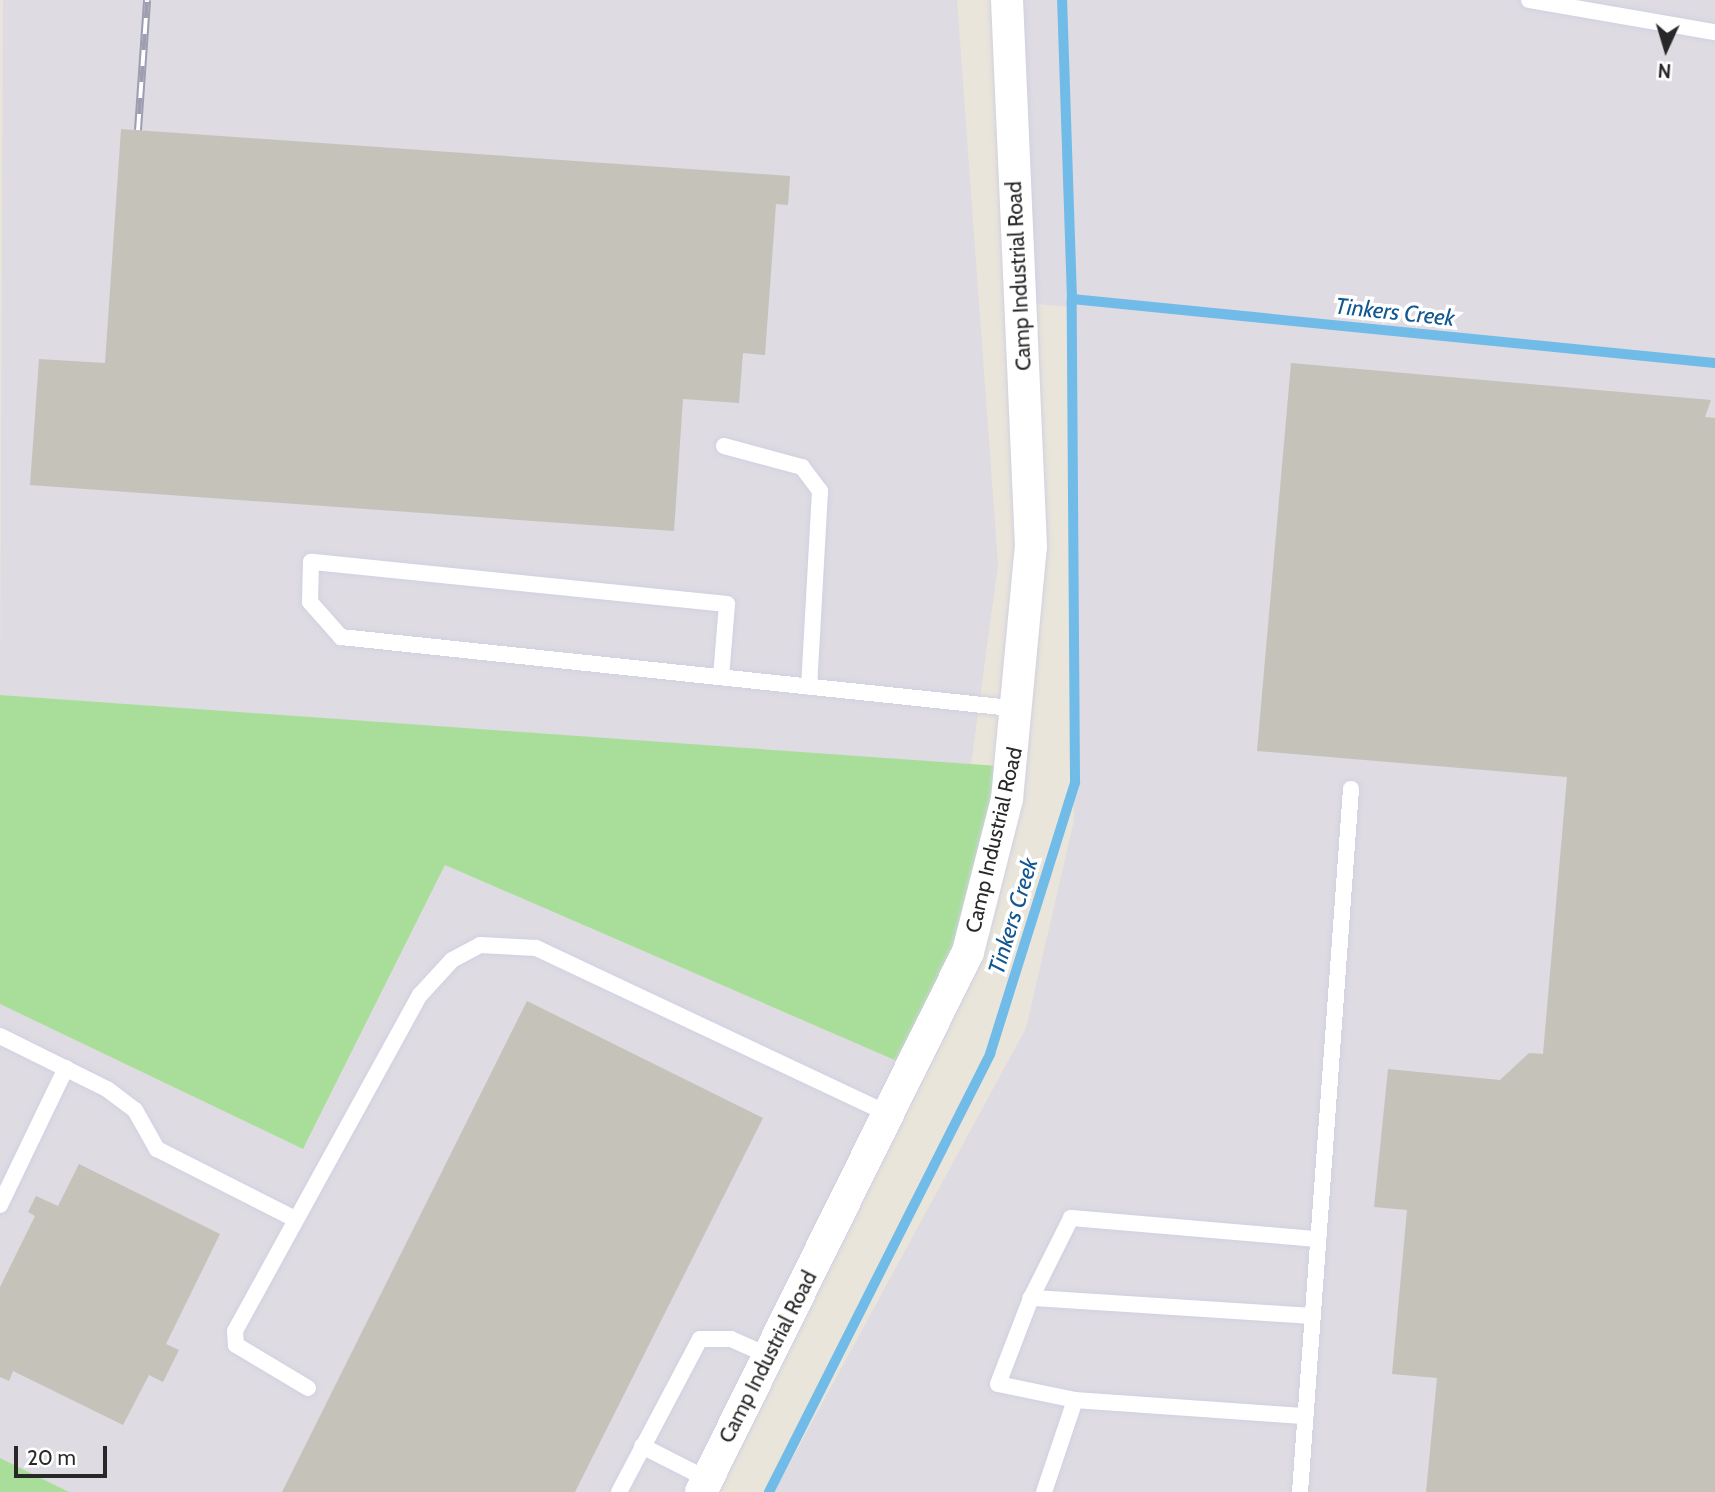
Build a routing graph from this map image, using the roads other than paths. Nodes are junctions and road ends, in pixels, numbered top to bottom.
1 (1006, 0) edge
2 (1530, 0) edge
3 (1715, 32) edge
4 (724, 446) dead end
5 (721, 677) junction
6 (809, 687) junction
7 (1020, 709) junction
8 (1351, 789) dead end
9 (0, 1036) edge
10 (66, 1068) junction
11 (889, 1114) junction
12 (0, 1205) edge
13 (295, 1219) junction
14 (1318, 1239) junction
15 (1031, 1298) junction
16 (1312, 1316) junction
17 (768, 1356) junction
18 (308, 1388) dead end
19 (1075, 1399) junction
20 (1305, 1416) junction
21 (642, 1446) junction
22 (704, 1485) edge
23 (619, 1492) edge
24 (1044, 1492) edge
25 (1300, 1492) edge

1 - 7 street, Camp Industrial Road
2 - 3 lane
4 - 6 lane
5 - 5 lane
5 - 6 lane
6 - 7 lane
7 - 11 street, Camp Industrial Road
8 - 14 lane
9 - 10 lane
10 - 12 lane
10 - 13 lane
11 - 13 lane
11 - 17 street, Camp Industrial Road
13 - 18 lane
14 - 15 lane
14 - 16 lane
15 - 16 lane
15 - 19 lane
16 - 20 lane
17 - 21 lane
17 - 22 street, Camp Industrial Road
19 - 20 lane
19 - 24 lane
20 - 25 lane
21 - 22 lane
21 - 23 lane

